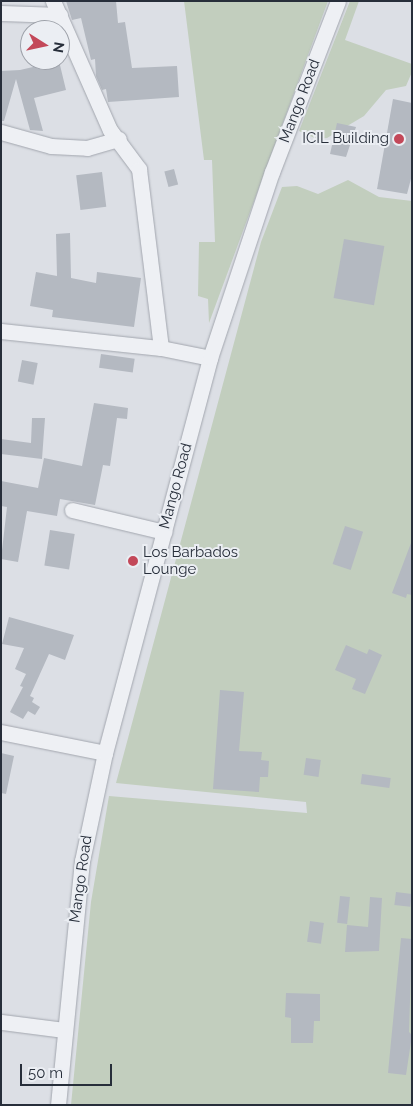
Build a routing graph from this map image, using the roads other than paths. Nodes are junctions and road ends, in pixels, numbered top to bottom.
1 (54, 1) edge
2 (338, 1) edge
3 (1, 12) edge
4 (60, 15) junction
5 (1, 132) edge
6 (119, 139) junction
7 (2, 333) edge
8 (161, 348) junction
9 (210, 358) junction
10 (72, 510) dead end
11 (164, 532) junction
12 (1, 732) edge
13 (105, 752) junction
14 (1, 1022) edge
15 (64, 1030) junction
16 (58, 1105) edge

1 - 4 street
2 - 9 street, Mango Road
3 - 4 street
4 - 6 street
5 - 6 street
6 - 8 street
7 - 8 street
8 - 9 street
9 - 11 street, Mango Road
10 - 11 street
11 - 13 street, Mango Road
12 - 13 street
13 - 15 street, Mango Road
14 - 15 street
15 - 16 street, Mango Road

